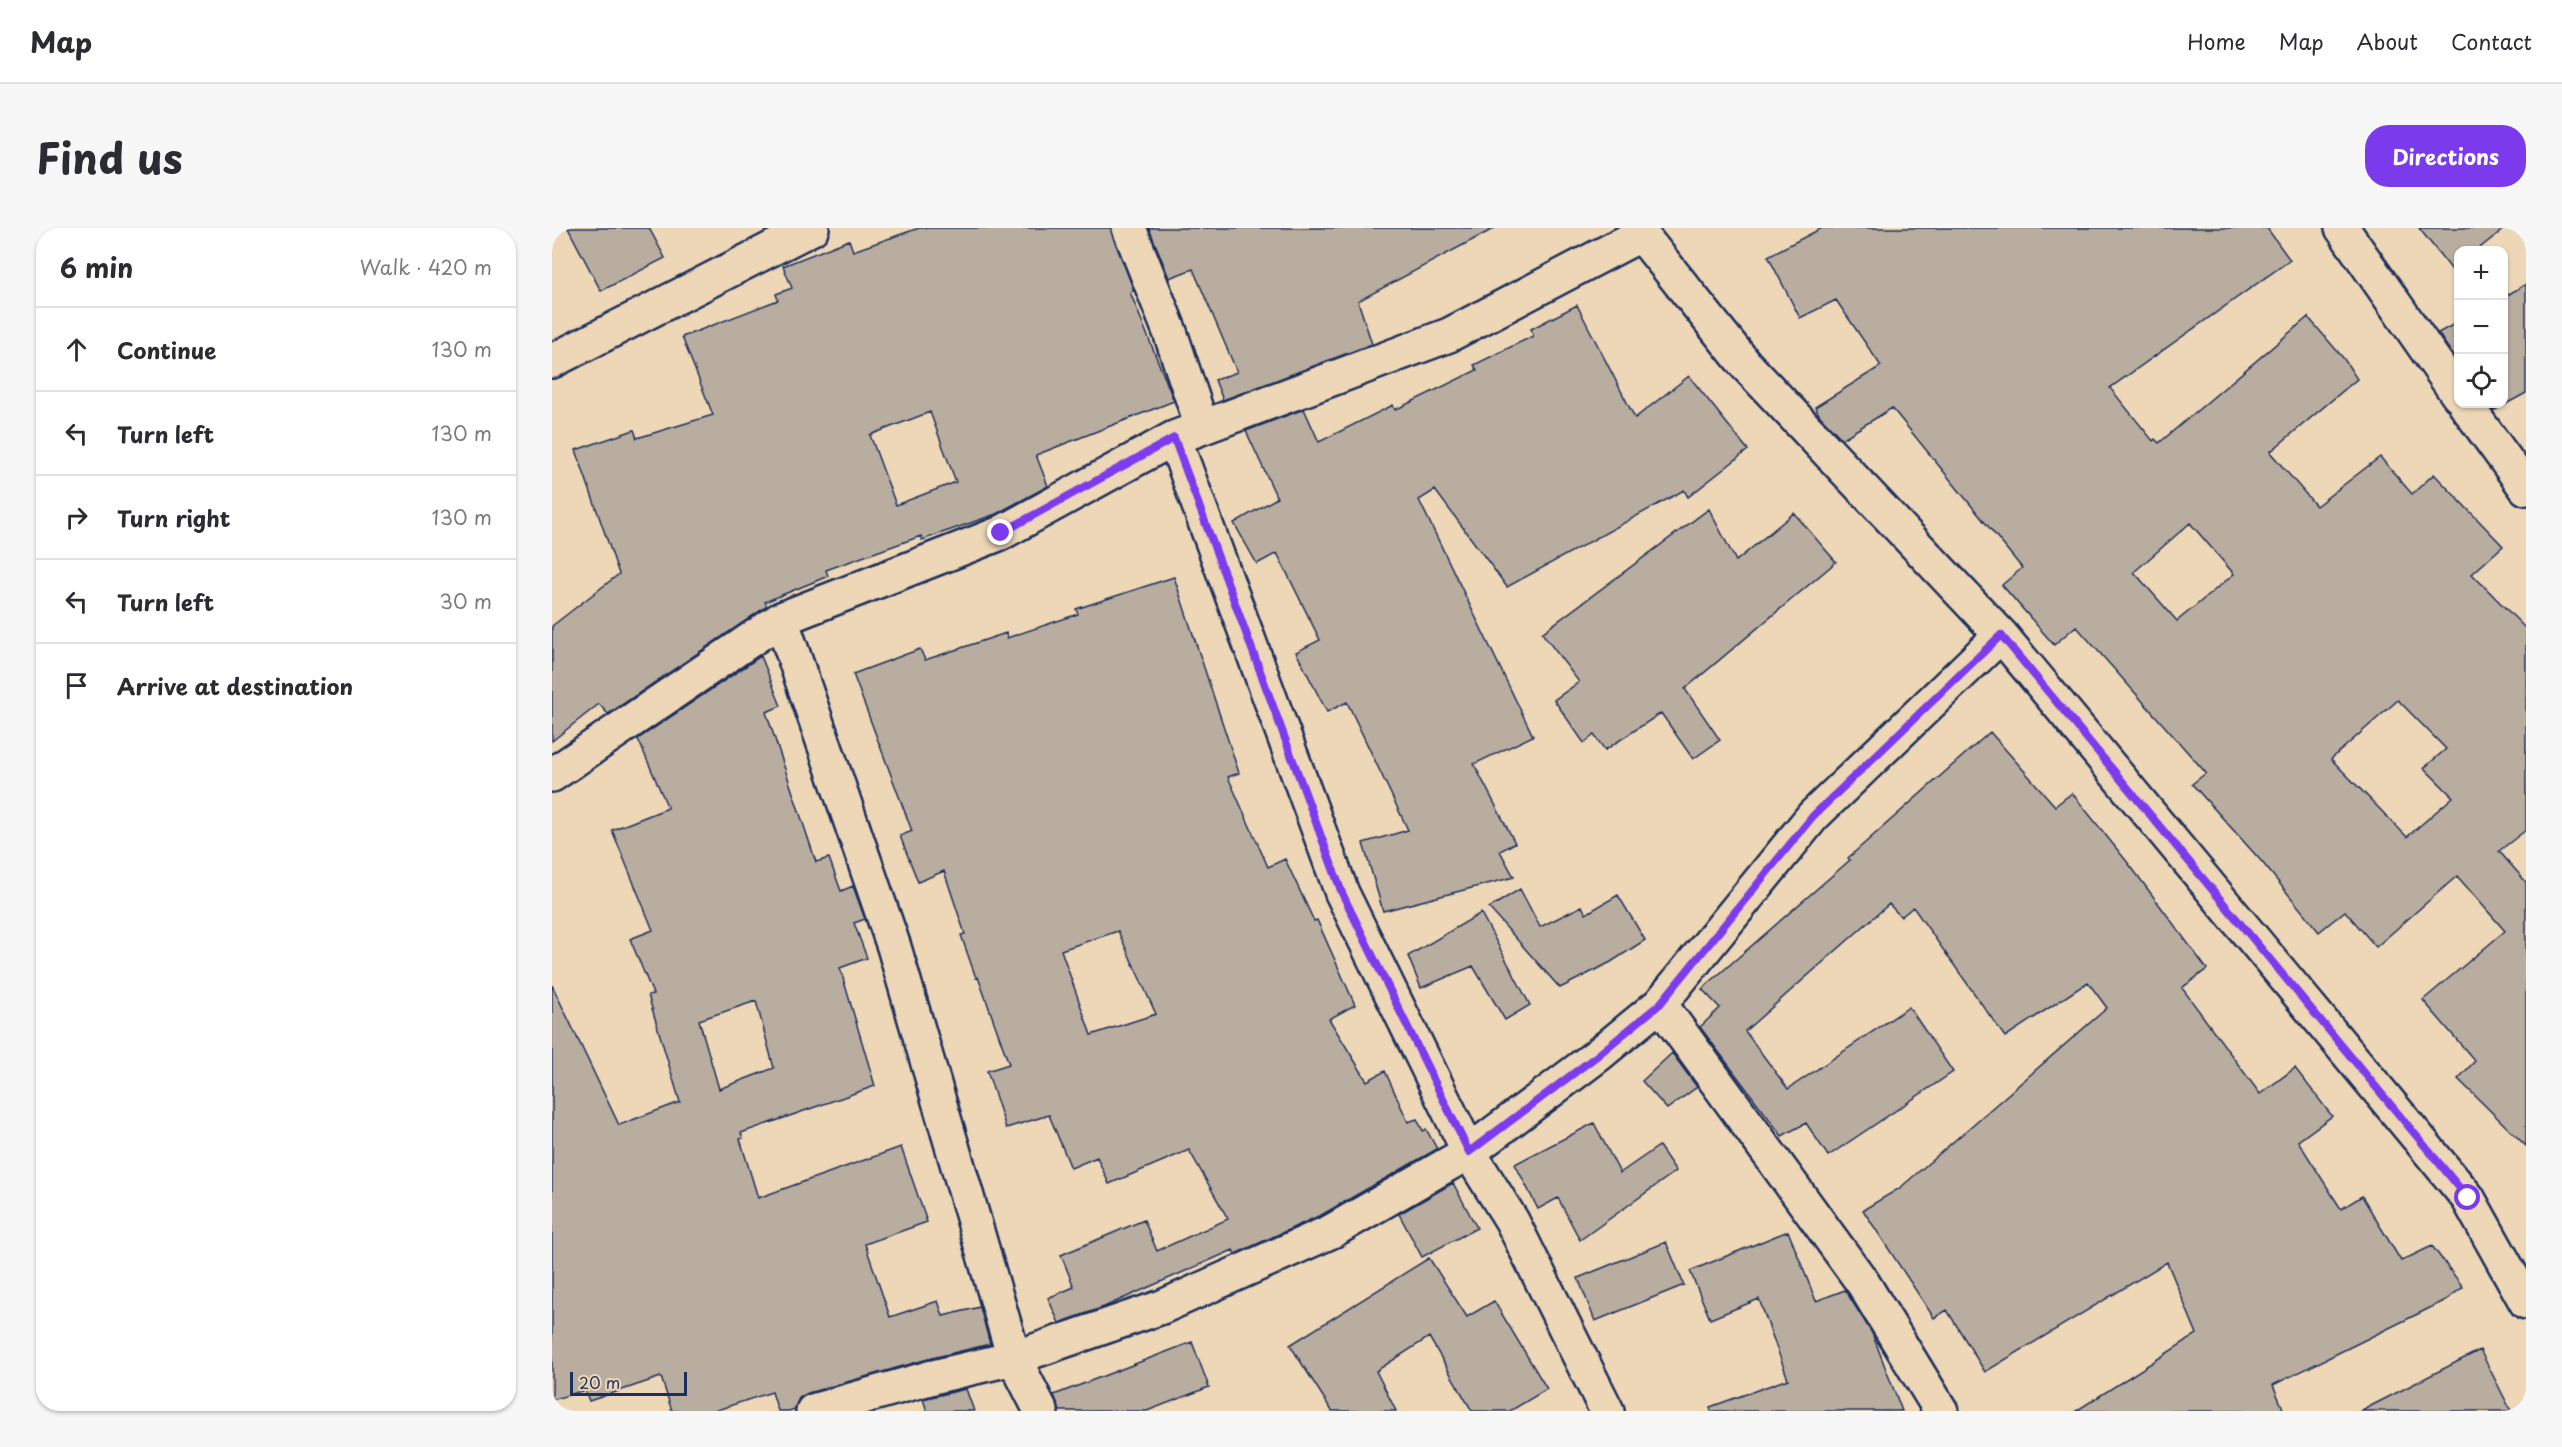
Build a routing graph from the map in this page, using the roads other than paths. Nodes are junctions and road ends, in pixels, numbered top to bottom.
1 (812, 228) edge
2 (1129, 228) edge
3 (2343, 228) edge
4 (1638, 232) edge
5 (552, 361) edge
6 (2454, 389) edge
7 (2468, 408) edge
8 (1188, 432) junction
9 (2526, 488) edge
10 (781, 619) junction
11 (2001, 635) junction
12 (552, 776) edge
13 (1660, 1004) junction
14 (1469, 1152) junction
15 (2526, 1302) edge
16 (1014, 1358) junction
17 (813, 1411) edge
18 (1041, 1411) edge
19 (1607, 1411) edge
20 (1941, 1411) edge

1 - 5 street
2 - 8 street
3 - 6 street
4 - 8 street
4 - 11 street
7 - 9 street
8 - 10 street
8 - 14 street
10 - 12 street
10 - 16 street
11 - 13 street
11 - 15 street
13 - 14 street
13 - 20 street
14 - 16 street
14 - 19 street
16 - 17 street
16 - 18 street

